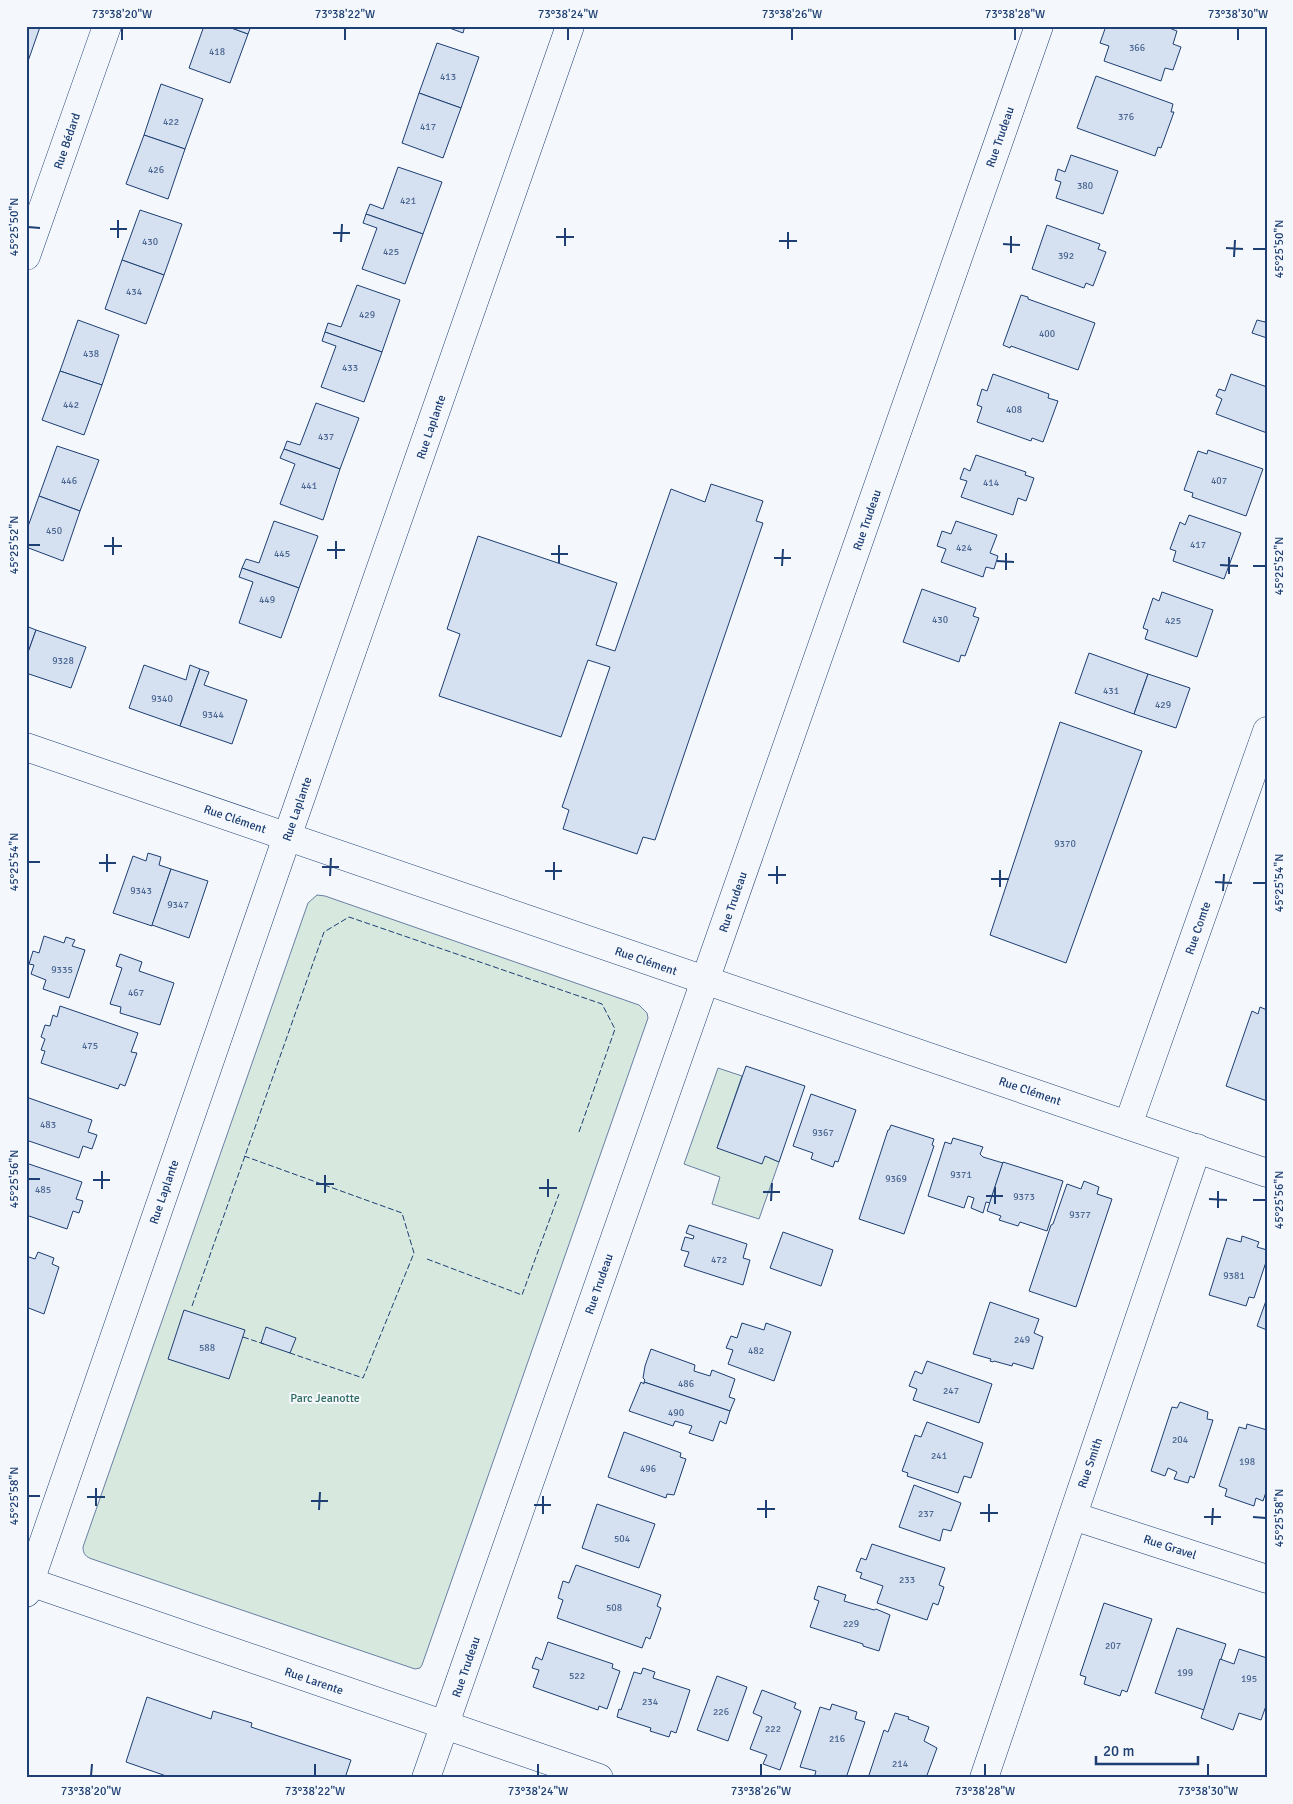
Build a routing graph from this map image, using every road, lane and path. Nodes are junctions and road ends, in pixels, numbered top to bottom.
1 (106, 26) edge
2 (570, 26) edge
3 (1039, 26) edge
4 (26, 256) edge
5 (1267, 731) edge
6 (26, 747) edge
7 (287, 837) junction
8 (705, 980) junction
9 (1128, 1125) junction
10 (1197, 1148) junction
11 (1267, 1172) edge
12 (1073, 1516) junction
13 (1267, 1578) edge
14 (28, 1587) edge
15 (445, 1725) junction
16 (426, 1778) edge
17 (599, 1778) edge
18 (984, 1778) edge

1 - 4 street, Rue Bédard
2 - 7 street, Rue Laplante
3 - 8 street, Rue Trudeau
5 - 9 street, Rue Comte
6 - 7 street, Rue Clément
7 - 8 street, Rue Clément
7 - 14 street, Rue Laplante
8 - 9 street, Rue Clément
8 - 15 street, Rue Trudeau
9 - 10 street, Rue Clément
10 - 11 street, Rue Clément
10 - 12 street, Rue Smith
12 - 13 street, Rue Gravel
12 - 18 street, Rue Smith
14 - 15 street, Rue Larente
15 - 16 street, Rue Trudeau
15 - 17 street, Rue Larente

